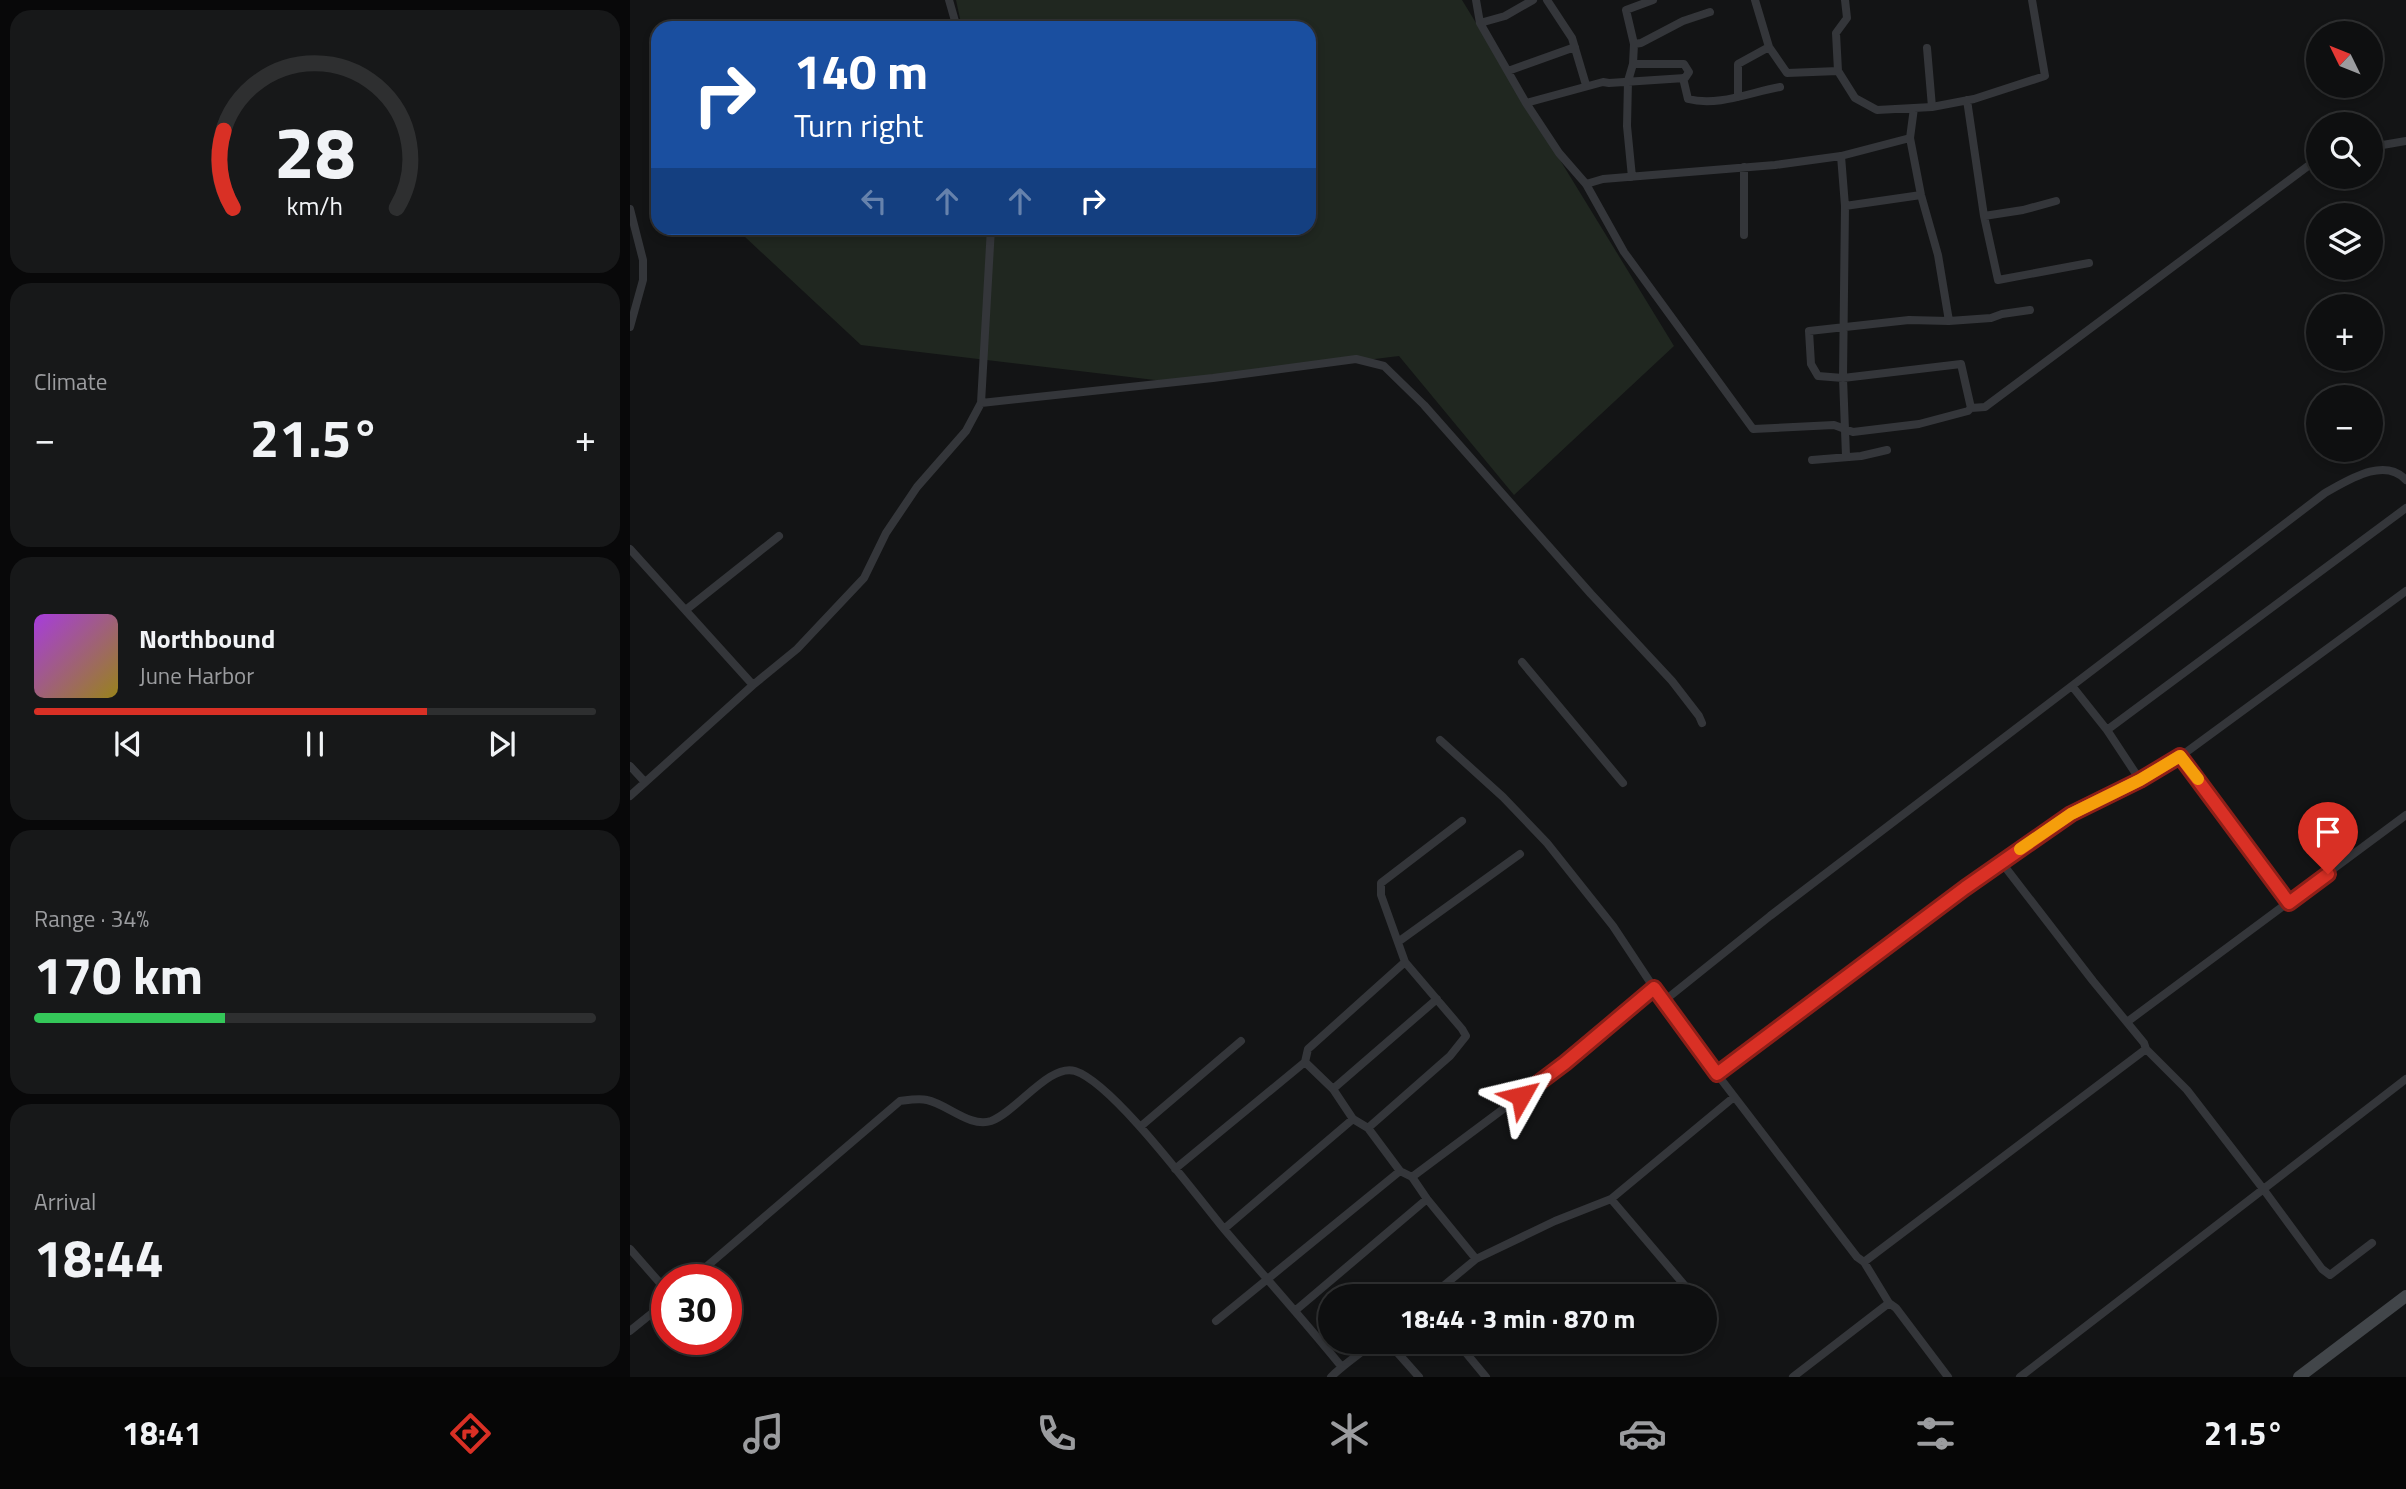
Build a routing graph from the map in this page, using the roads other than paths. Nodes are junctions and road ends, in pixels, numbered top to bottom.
1 (949, 0) edge
2 (1476, 0) edge
3 (1533, 0) edge
4 (1546, 0) edge
5 (1653, 0) edge
6 (1755, 0) edge
7 (1845, 0) edge
8 (2032, 0) edge
9 (1710, 12) dead end
10 (955, 21) edge
11 (1480, 23) junction
12 (1633, 44) junction
13 (1575, 47) junction
14 (1769, 47) junction
15 (1927, 48) dead end
16 (1633, 64) junction
17 (1508, 71) junction
18 (1838, 71) junction
19 (1683, 78) junction
20 (1628, 81) junction
21 (1586, 85) junction
22 (1780, 87) dead end
23 (1738, 97) junction
24 (1967, 100) junction
25 (1526, 103) junction
26 (1932, 107) junction
27 (1914, 108) junction
28 (1910, 138) junction
29 (2406, 141) edge
30 (2383, 146) edge
31 (1841, 156) junction
32 (1744, 167) junction
33 (2306, 167) edge
34 (1632, 177) junction
35 (1586, 184) junction
36 (1922, 195) junction
37 (2056, 201) dead end
38 (1845, 206) junction
39 (630, 209) edge
40 (1984, 216) junction
41 (991, 235) edge
42 (1744, 235) dead end
43 (2089, 263) dead end
44 (2030, 310) dead end
45 (1949, 321) junction
46 (1844, 325) junction
47 (630, 327) edge
48 (1843, 378) junction
49 (981, 403) junction
50 (1971, 408) junction
51 (1844, 430) junction
52 (1887, 450) dead end
53 (1846, 456) junction
54 (1812, 460) dead end
55 (2406, 480) edge
56 (2406, 508) edge
57 (779, 536) dead end
58 (630, 549) edge
59 (2406, 591) edge
60 (687, 609) junction
61 (1522, 662) dead end
62 (754, 685) junction
63 (2072, 687) junction
64 (1702, 723) dead end
65 (2107, 730) junction
66 (1440, 740) dead end
67 (2180, 756) junction
68 (630, 766) edge
69 (2140, 780) junction
70 (644, 781) junction
71 (1623, 783) dead end
72 (630, 796) edge
73 (2406, 815) edge
74 (1462, 821) dead end
75 (1520, 854) dead end
76 (2001, 863) junction
77 (2289, 903) junction
78 (1398, 942) junction
79 (1405, 962) junction
80 (1654, 988) junction
81 (1437, 999) junction
82 (1664, 1001) junction
83 (2127, 1022) junction
84 (1241, 1041) dead end
85 (2146, 1049) junction
86 (1305, 1062) junction
87 (1717, 1074) junction
88 (2406, 1079) edge
89 (1333, 1089) junction
90 (1734, 1097) junction
91 (1353, 1119) junction
92 (1140, 1127) junction
93 (1368, 1128) junction
94 (1175, 1170) junction
95 (1400, 1171) junction
96 (1412, 1177) junction
97 (2264, 1189) junction
98 (1427, 1199) junction
99 (1611, 1199) junction
100 (1224, 1229) junction
101 (2372, 1243) dead end
102 (630, 1249) edge
103 (1476, 1259) junction
104 (1864, 1262) junction
105 (710, 1264) edge
106 (651, 1273) edge
107 (1268, 1280) junction
108 (1446, 1284) edge
109 (1683, 1284) edge
110 (2406, 1296) edge
111 (1889, 1303) junction
112 (1296, 1310) junction
113 (651, 1314) edge
114 (1216, 1321) dead end
115 (630, 1331) edge
116 (1360, 1354) edge
117 (1399, 1354) edge
118 (1467, 1354) edge
119 (1341, 1366) junction
120 (1331, 1377) edge
121 (1419, 1377) edge
122 (1486, 1377) edge
123 (1793, 1377) edge
124 (1948, 1377) edge
125 (2020, 1377) edge
126 (2299, 1377) edge

1 - 10 street
2 - 11 street
3 - 11 street
4 - 13 street
5 - 12 street
6 - 14 street
7 - 18 street
8 - 24 street
9 - 12 street
11 - 17 street
12 - 16 street
13 - 17 street
13 - 21 street
14 - 18 street
14 - 23 street
15 - 26 street
16 - 19 street
16 - 20 street
17 - 25 street
18 - 27 street
19 - 20 street
19 - 23 street
20 - 21 street
20 - 34 street
21 - 25 street
22 - 23 street
24 - 26 street
24 - 40 street
25 - 35 street
26 - 27 street
27 - 28 street
28 - 31 street
28 - 36 street
29 - 30 street
31 - 32 street
31 - 38 street
32 - 34 street
32 - 42 street
33 - 50 street
34 - 35 street
35 - 51 street
36 - 38 street
36 - 45 street
37 - 40 street
38 - 46 street
39 - 47 street
40 - 43 street
41 - 49 street
44 - 45 street
45 - 46 street
46 - 48 street
46 - 48 street
48 - 50 street
48 - 51 street
49 - 62 street
49 - 64 street
50 - 51 street
51 - 53 street
52 - 53 street
53 - 54 street
55 - 63 street
56 - 65 street
57 - 60 street
58 - 60 street
59 - 67 street
60 - 62 street
61 - 71 street
62 - 70 street
63 - 65 street
63 - 82 street
65 - 69 street
66 - 80 street
67 - 69 street
67 - 77 street
68 - 70 street
69 - 76 street
70 - 72 street
73 - 77 street
74 - 78 street
75 - 78 street
76 - 83 street
76 - 87 street
77 - 83 street
78 - 79 street
79 - 81 street
79 - 86 street
80 - 82 street
80 - 96 street
81 - 89 street
81 - 93 street
82 - 87 street
83 - 85 street
84 - 92 street
85 - 97 street
85 - 104 street
86 - 89 street
86 - 94 street
87 - 90 street
88 - 97 street
89 - 91 street
90 - 99 street
90 - 104 street
91 - 93 street
91 - 100 street
92 - 94 street
92 - 105 street
93 - 95 street
94 - 100 street
95 - 96 street
95 - 107 street
96 - 98 street
97 - 101 street
97 - 125 street
98 - 103 street
98 - 112 street
99 - 103 street
99 - 109 street
100 - 107 street
102 - 106 street
103 - 108 street
104 - 111 street
107 - 112 street
107 - 114 street
110 - 126 street
111 - 123 street
111 - 124 street
112 - 119 street
113 - 115 street
116 - 119 street
117 - 121 street
118 - 122 street
119 - 120 street

